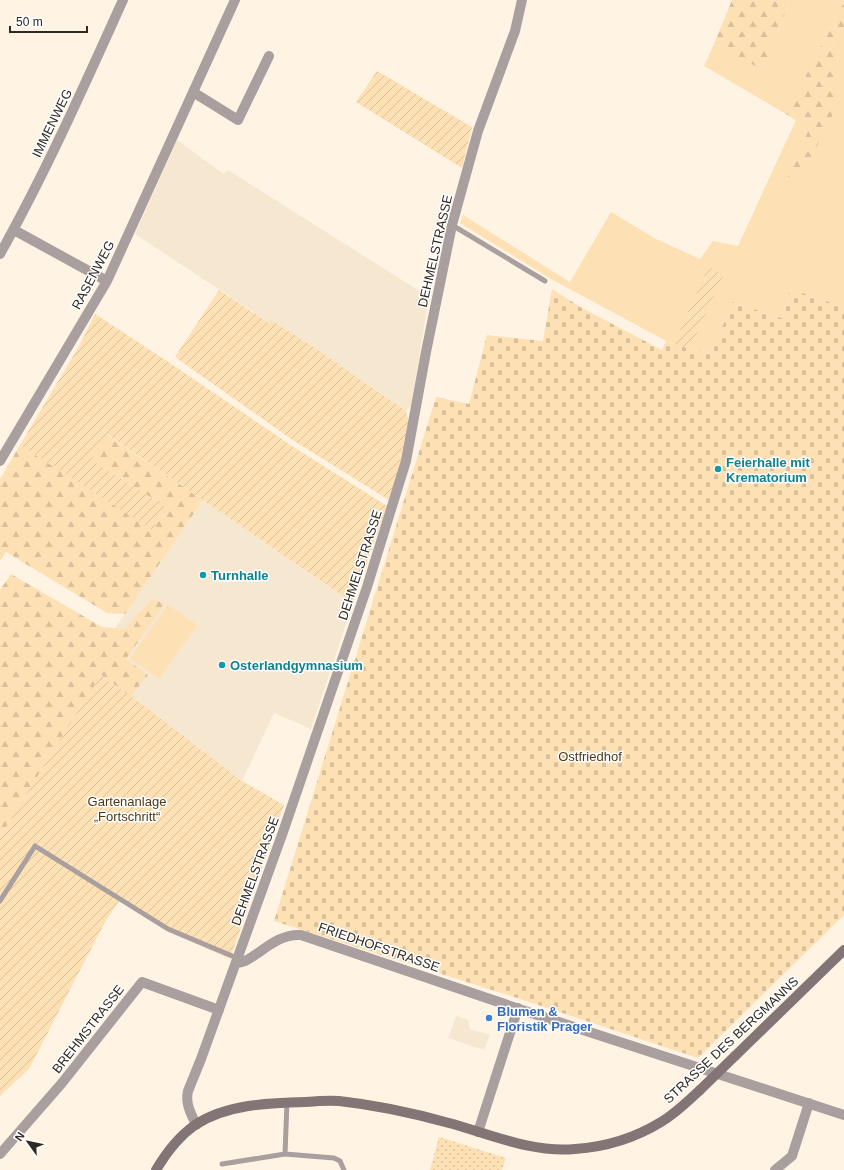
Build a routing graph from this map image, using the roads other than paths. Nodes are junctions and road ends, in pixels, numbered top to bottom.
1 (123, 0) edge
2 (235, 0) edge
3 (522, 0) edge
4 (269, 56) dead end
5 (193, 92) junction
6 (452, 225) junction
7 (14, 230) junction
8 (0, 254) edge
9 (107, 281) junction
10 (545, 281) dead end
11 (0, 461) edge
12 (0, 901) edge
13 (844, 950) edge
14 (236, 961) junction
15 (518, 1008) junction
16 (219, 1010) junction
17 (287, 1102) junction
18 (809, 1104) junction
19 (844, 1115) edge
20 (196, 1125) junction
21 (478, 1132) junction
22 (0, 1154) edge
23 (285, 1154) junction
24 (222, 1164) dead end
25 (156, 1170) edge
26 (344, 1170) edge
27 (775, 1170) edge

1 - 7 street, IMMENWEG
2 - 5 street, RASENWEG
3 - 6 street, DEHMELSTRASSE
4 - 5 street
5 - 9 street, RASENWEG
6 - 10 lane
6 - 14 street, DEHMELSTRASSE
7 - 8 street, IMMENWEG
7 - 9 street
9 - 11 street, RASENWEG
12 - 14 lane
13 - 21 main road, STRASSE DES BERGMANNS, bridge
14 - 15 street, FRIEDHOFSTRASSE
14 - 16 street, DEHMELSTRASSE
15 - 18 street, FRIEDHOFSTRASSE
15 - 21 street
16 - 20 street, DEHMELSTRASSE
16 - 22 street, BREHMSTRASSE
17 - 20 main road, STRASSE DES BERGMANNS
17 - 21 main road, STRASSE DES BERGMANNS
17 - 23 lane
18 - 19 street, FRIEDHOFSTRASSE
18 - 27 street
20 - 25 main road, STRASSE DES BERGMANNS
23 - 24 lane
23 - 26 lane

